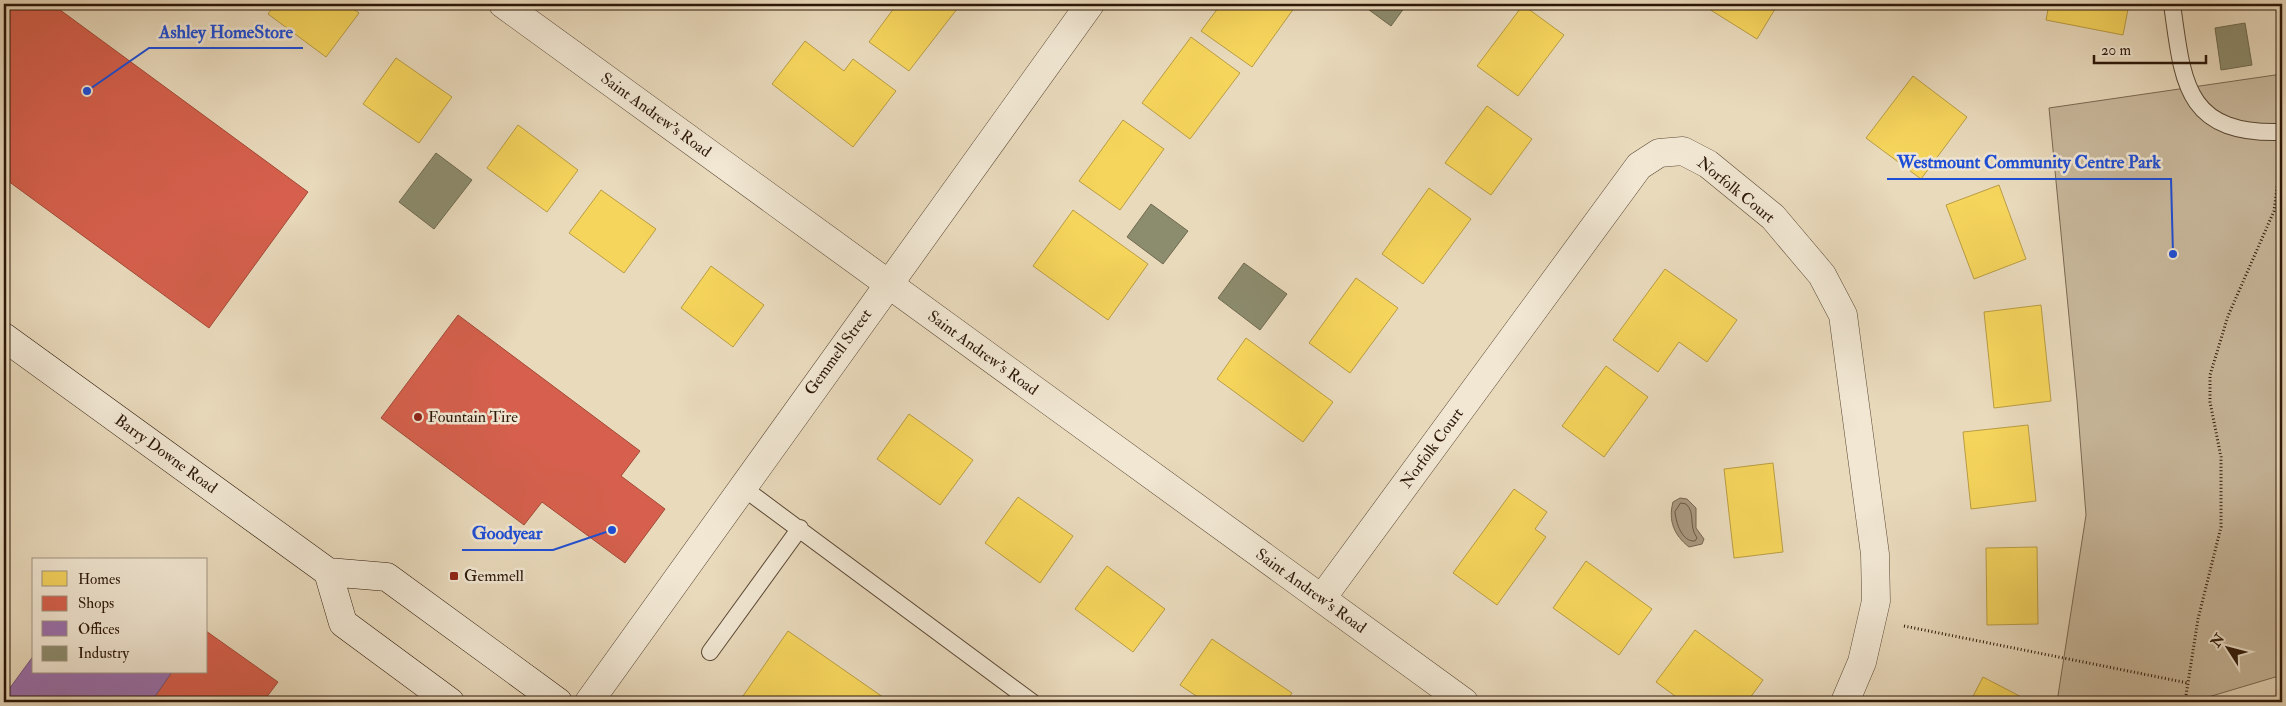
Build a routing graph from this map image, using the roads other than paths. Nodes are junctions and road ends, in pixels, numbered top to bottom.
1 (503, 4) edge
2 (1090, 4) edge
3 (2172, 4) edge
4 (2282, 132) edge
5 (888, 284) junction
6 (4, 336) edge
7 (742, 487) junction
8 (800, 528) junction
9 (328, 572) junction
10 (1322, 598) junction
11 (710, 652) dead end
12 (450, 702) edge
13 (558, 702) edge
14 (588, 702) edge
15 (1032, 702) edge
16 (1464, 702) edge
17 (1845, 702) edge

1 - 5 street, Saint Andrew's Road
2 - 5 street, Gemmell Street
3 - 4 lane
5 - 7 street, Gemmell Street
5 - 10 street, Saint Andrew's Road
6 - 9 street, Barry Downe Road
7 - 8 lane
7 - 14 street, Gemmell Street
8 - 11 lane
8 - 15 lane
9 - 12 street
9 - 13 street
10 - 16 street, Saint Andrew's Road
10 - 17 street, Norfolk Court

